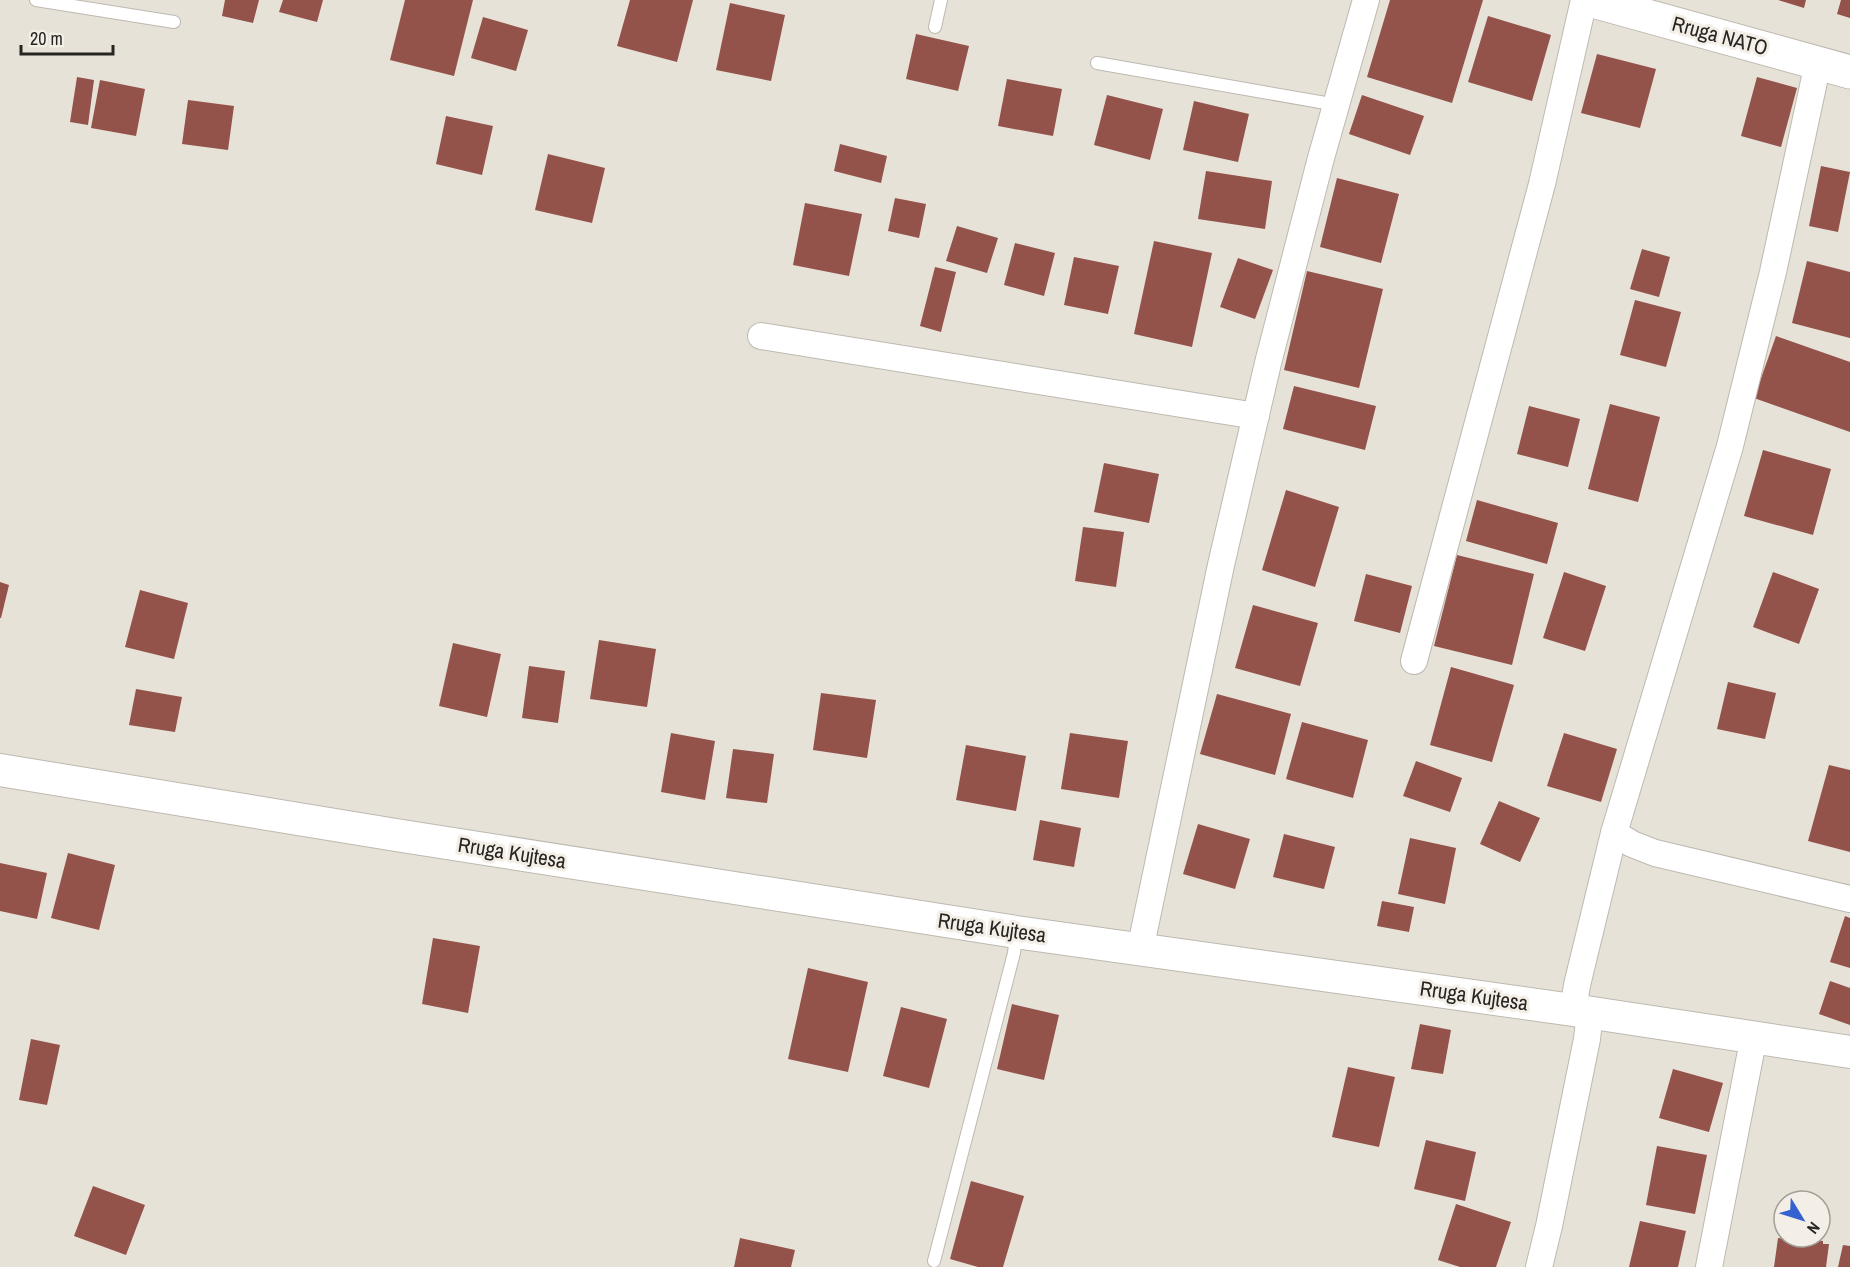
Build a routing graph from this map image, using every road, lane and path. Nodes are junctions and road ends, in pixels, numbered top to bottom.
1 (36, 0) edge
2 (941, 0) edge
3 (1366, 0) edge
4 (1584, 0) edge
5 (1589, 0) edge
6 (174, 22) dead end
7 (935, 27) dead end
8 (1097, 63) dead end
9 (1818, 63) junction
10 (1850, 72) edge
11 (1336, 105) junction
12 (761, 336) dead end
13 (1256, 416) junction
14 (1414, 661) dead end
15 (0, 770) edge
16 (1614, 833) junction
17 (1850, 899) edge
18 (1017, 932) junction
19 (1140, 950) junction
20 (1582, 1011) junction
21 (1754, 1036) junction
22 (1850, 1052) edge
23 (934, 1261) dead end
24 (1539, 1267) edge
25 (1709, 1267) edge

1 - 6 lane
2 - 7 lane
3 - 11 street
4 - 14 street
5 - 9 main road, Rruga NATO
8 - 11 lane
9 - 10 main road, Rruga NATO
9 - 16 street
11 - 13 street
12 - 13 street
13 - 19 street
15 - 18 street, Rruga Kujtesa
16 - 17 street
16 - 20 street
18 - 19 street, Rruga Kujtesa
18 - 23 lane
19 - 20 street, Rruga Kujtesa
20 - 21 street, Rruga Kujtesa
20 - 24 street
21 - 22 street, Rruga Kujtesa
21 - 25 street

